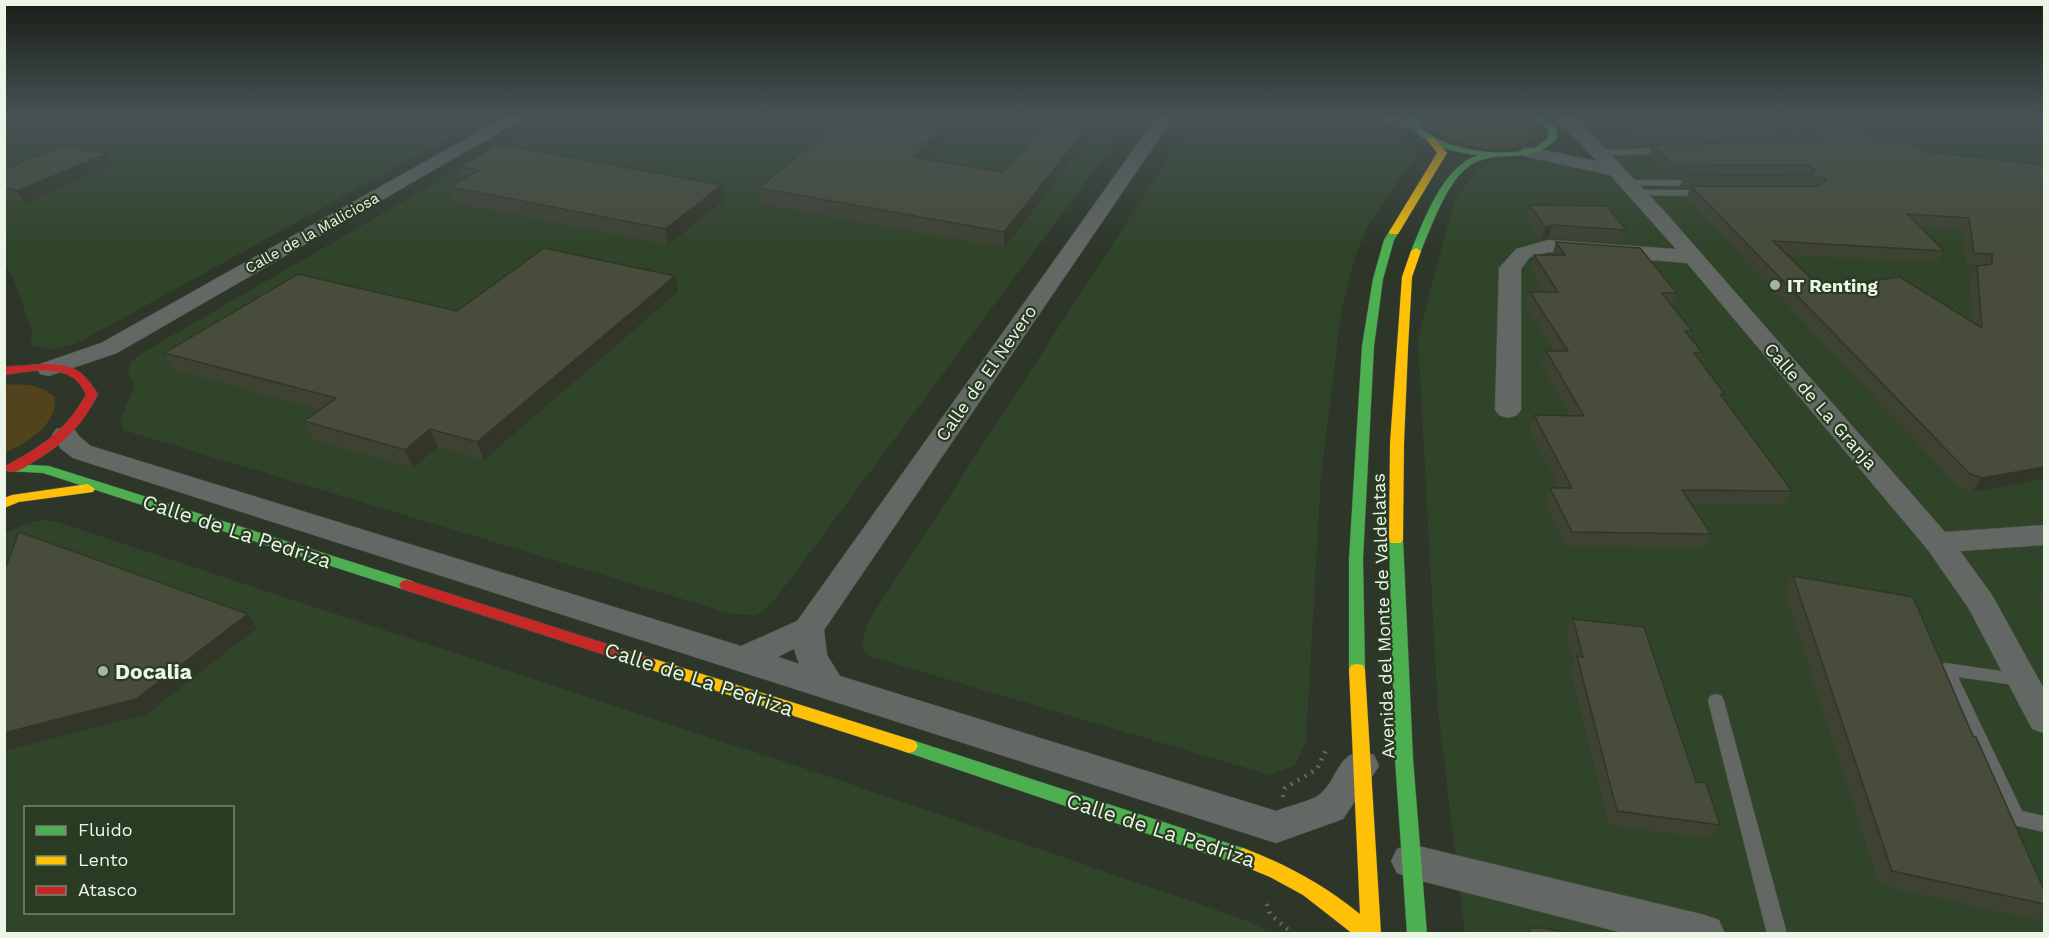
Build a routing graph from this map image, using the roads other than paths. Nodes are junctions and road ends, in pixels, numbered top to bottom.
1 (439, 162) edge
2 (1134, 162) edge
3 (1437, 162) edge
4 (1470, 162) edge
5 (1560, 162) edge
6 (1594, 162) edge
7 (1607, 162) edge
8 (1625, 182) junction
9 (1708, 183) edge
10 (1718, 193) edge
11 (1692, 257) junction
12 (109, 348) junction
13 (8, 369) edge
14 (50, 369) junction
15 (83, 379) junction
16 (1508, 410) dead end
17 (65, 435) junction
18 (8, 469) edge
19 (102, 488) junction
20 (4, 503) edge
21 (2042, 537) edge
22 (1938, 543) junction
23 (808, 629) junction
24 (742, 660) junction
25 (2023, 680) junction
26 (829, 687) junction
27 (1716, 701) dead end
28 (2044, 719) edge
29 (1361, 766) junction
30 (2044, 824) edge
31 (1410, 861) junction
32 (1370, 933) edge
33 (1417, 933) edge
34 (1705, 933) edge
35 (1777, 933) edge

1 - 12 street, Calle de la Maliciosa
2 - 23 street, Calle de El Nevero
3 - 29 street, Avenida del Monte de Valdelatas
4 - 31 street, Avenida del Monte de Valdelatas
5 - 8 street
6 - 8 street
7 - 8 street, Calle de La Granja
8 - 9 lane
8 - 10 lane
8 - 11 street, Calle de La Granja
11 - 16 street
11 - 22 street, Calle de La Granja
12 - 14 street, Calle de la Maliciosa
12 - 15 street, Calle de la Maliciosa
13 - 14 street
14 - 15 street
15 - 17 street
17 - 18 street
17 - 24 street, Calle de La Pedriza
18 - 19 street, Calle de La Pedriza
19 - 20 street
19 - 32 street, Calle de La Pedriza
21 - 22 street
22 - 25 street, Calle de La Granja
23 - 24 street, Calle de El Nevero
23 - 26 street
24 - 26 street, Calle de La Pedriza
25 - 28 street, Calle de La Granja
25 - 30 lane
26 - 29 street, Calle de La Pedriza
27 - 35 lane
29 - 32 street, Avenida del Monte de Valdelatas
31 - 33 street, Avenida del Monte de Valdelatas
31 - 34 street

